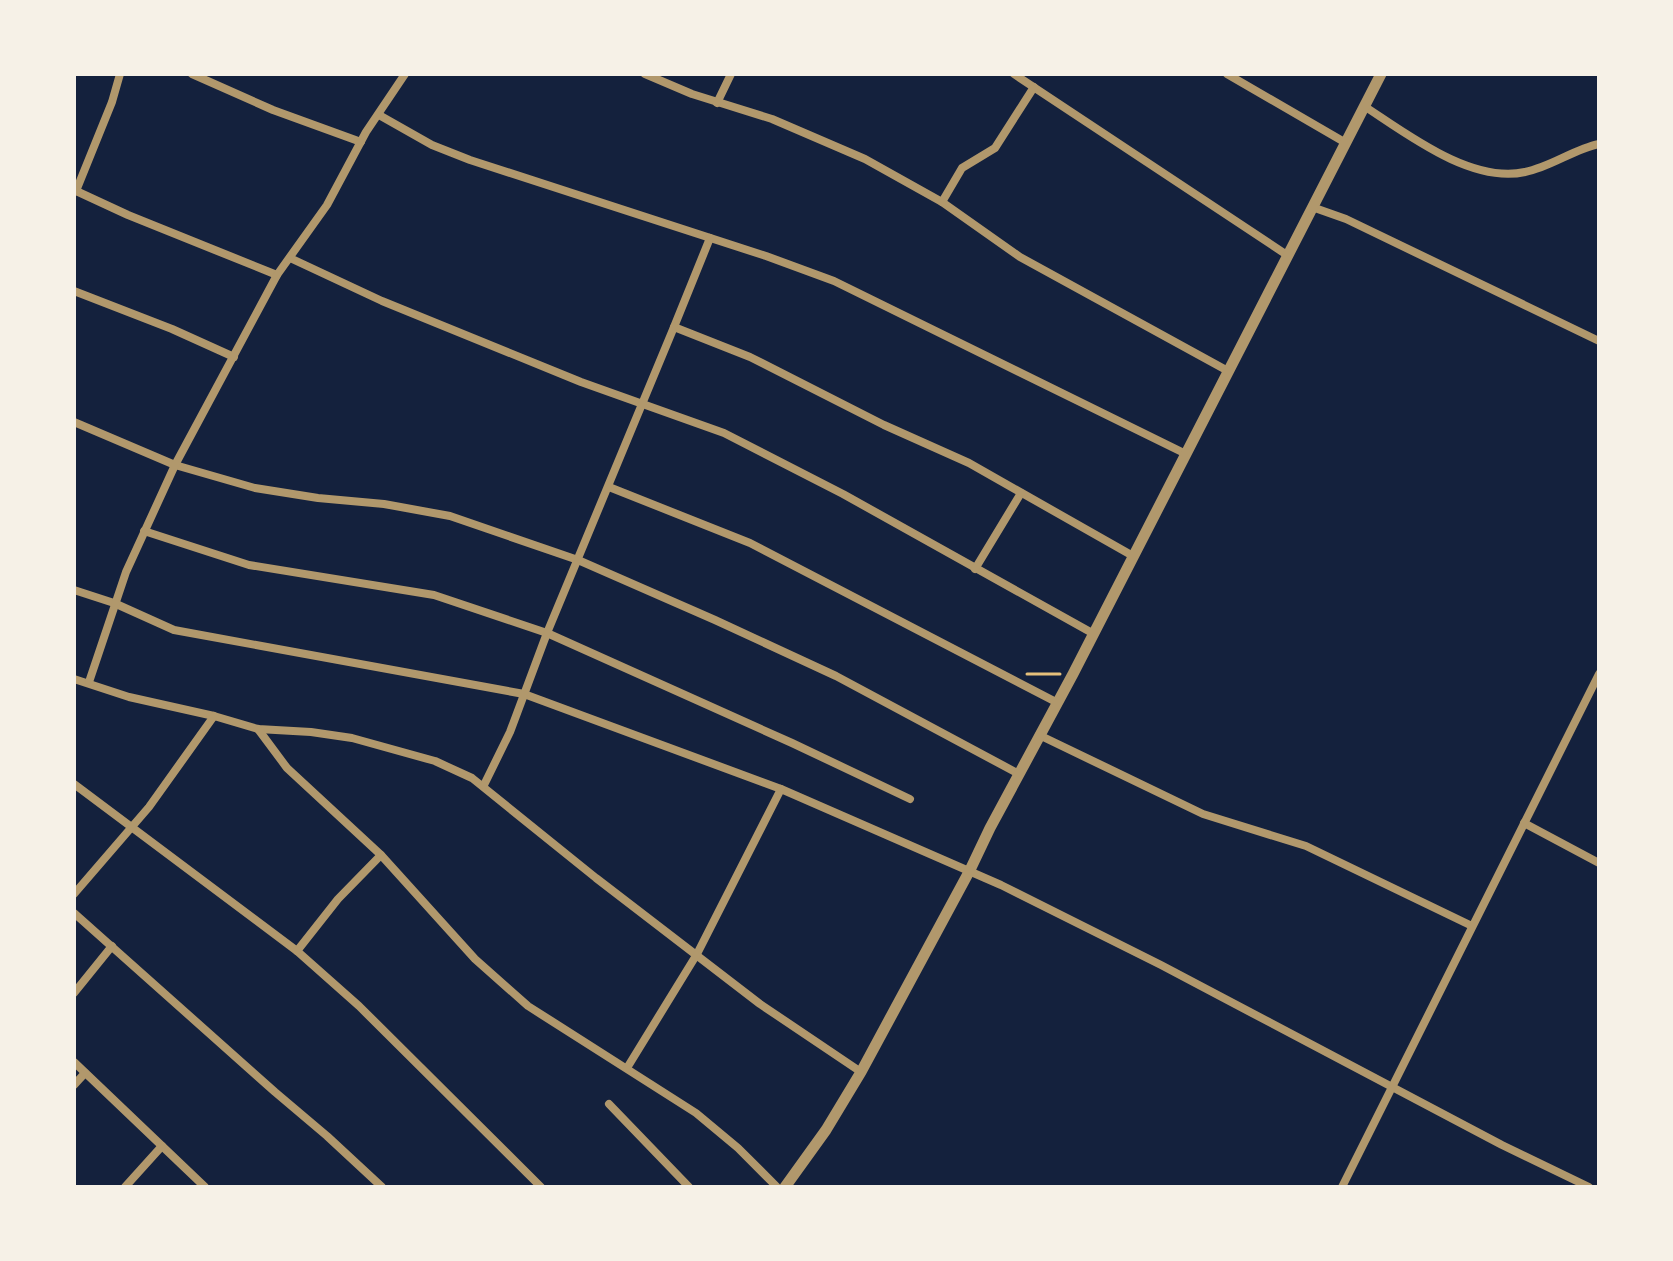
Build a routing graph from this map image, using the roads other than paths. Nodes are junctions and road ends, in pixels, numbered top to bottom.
1 (120, 74) edge
2 (192, 74) edge
3 (405, 74) edge
4 (645, 74) edge
5 (731, 74) edge
6 (1014, 74) edge
7 (1227, 74) edge
8 (1381, 74) edge
9 (1034, 87) junction
10 (717, 103) junction
11 (1364, 106) junction
12 (379, 115) junction
13 (361, 142) junction
14 (1346, 143) junction
15 (1599, 144) edge
16 (75, 190) edge
17 (942, 202) junction
18 (1312, 207) junction
19 (710, 238) junction
20 (1287, 255) junction
21 (290, 258) junction
22 (277, 275) junction
23 (74, 291) edge
24 (674, 327) junction
25 (1599, 341) edge
26 (234, 357) junction
27 (1228, 371) junction
28 (644, 405) junction
29 (74, 422) edge
30 (1186, 454) junction
31 (175, 465) junction
32 (609, 487) junction
33 (1021, 493) junction
34 (144, 531) junction
35 (1133, 556) junction
36 (578, 560) junction
37 (975, 569) junction
38 (74, 590) edge
39 (114, 603) junction
40 (547, 633) junction
41 (1094, 634) junction
42 (1599, 674) edge
43 (74, 679) edge
44 (89, 682) junction
45 (524, 694) junction
46 (1056, 702) junction
47 (214, 716) junction
48 (258, 729) junction
49 (1039, 735) junction
50 (1019, 774) junction
51 (74, 784) edge
52 (484, 785) junction
53 (781, 789) junction
54 (910, 799) dead end
55 (1524, 823) junction
56 (130, 829) junction
57 (381, 855) junction
58 (1599, 863) edge
59 (970, 870) junction
60 (74, 894) edge
61 (74, 913) edge
62 (1472, 926) junction
63 (112, 946) junction
64 (297, 951) junction
65 (697, 954) junction
66 (74, 993) edge
67 (74, 1062) edge
68 (627, 1068) junction
69 (861, 1072) junction
70 (85, 1073) junction
71 (74, 1085) edge
72 (1391, 1086) junction
73 (609, 1104) dead end
74 (162, 1146) junction
75 (125, 1187) edge
76 (205, 1187) edge
77 (382, 1187) edge
78 (541, 1187) edge
79 (689, 1187) edge
80 (777, 1187) edge
81 (785, 1187) edge
82 (1342, 1187) edge
83 (1589, 1187) edge

1 - 16 street
2 - 13 street
3 - 12 street
4 - 10 street
5 - 10 street
6 - 9 street
7 - 14 street
8 - 11 street
9 - 17 street
9 - 20 street
10 - 17 street
11 - 14 street
11 - 15 street
12 - 13 street
12 - 19 street
13 - 21 street
14 - 18 street
16 - 22 street
17 - 27 street
18 - 20 street
18 - 25 street
19 - 24 street
19 - 30 street
20 - 27 street
21 - 22 street
21 - 28 street
22 - 26 street
23 - 26 street
24 - 28 street
24 - 33 street
26 - 31 street
27 - 30 street
28 - 32 street
28 - 37 street
29 - 31 street
30 - 35 street
31 - 34 street
31 - 36 street
32 - 36 street
32 - 46 street
33 - 35 street
33 - 37 street
34 - 39 street
34 - 40 street
35 - 41 street
36 - 40 street
36 - 50 street
37 - 41 street
38 - 39 street
39 - 44 street
39 - 45 street
40 - 45 street
40 - 54 street
41 - 46 street
42 - 55 street
43 - 44 street
44 - 47 street
45 - 52 street
45 - 53 street
46 - 49 street
47 - 48 street
47 - 56 street
48 - 52 street
48 - 57 street
49 - 50 street
49 - 62 street
50 - 59 street
51 - 56 street
52 - 65 street
53 - 59 street
53 - 65 street
55 - 58 street
55 - 62 street
56 - 60 street
56 - 64 street
57 - 64 street
57 - 68 street
59 - 69 street
59 - 72 street
61 - 63 street
62 - 72 street
63 - 66 street
63 - 77 street
64 - 78 street
65 - 68 street
65 - 69 street
67 - 70 street
68 - 80 street
69 - 81 street
70 - 71 street
70 - 74 street
72 - 82 street
72 - 83 street
73 - 79 street
74 - 75 street
74 - 76 street

